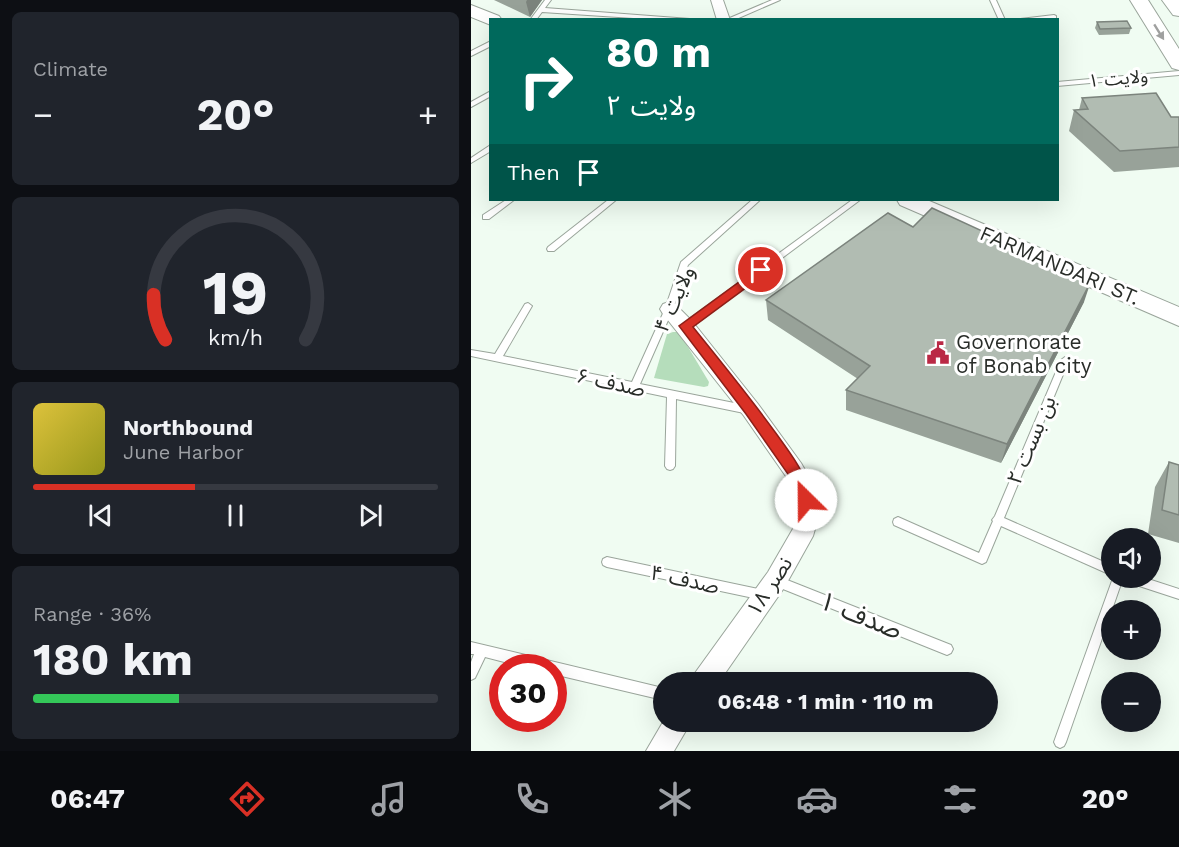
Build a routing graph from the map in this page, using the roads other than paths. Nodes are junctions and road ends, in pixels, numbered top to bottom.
1 (548, 0) edge
2 (717, 0) edge
3 (777, 0) edge
4 (993, 0) edge
5 (1139, 0) edge
6 (1171, 0) edge
7 (471, 10) edge
8 (542, 10) junction
9 (1179, 11) edge
10 (1054, 16) dead end
11 (489, 18) edge
12 (535, 18) edge
13 (668, 18) edge
14 (724, 18) edge
15 (730, 18) edge
16 (1001, 18) edge
17 (1034, 18) edge
18 (489, 44) edge
19 (471, 54) edge
20 (1179, 64) edge
21 (1179, 73) edge
22 (1059, 84) edge
23 (489, 94) edge
24 (471, 105) edge
25 (489, 149) edge
26 (471, 161) edge
27 (509, 201) edge
28 (611, 201) edge
29 (755, 201) edge
30 (855, 201) edge
31 (910, 201) edge
32 (486, 217) dead end
33 (551, 249) dead end
34 (528, 306) dead end
35 (669, 309) junction
36 (1179, 317) edge
37 (685, 326) junction
38 (471, 353) edge
39 (497, 358) junction
40 (1065, 360) dead end
41 (635, 386) junction
42 (672, 394) junction
43 (751, 410) junction
44 (670, 465) dead end
45 (997, 520) junction
46 (898, 522) dead end
47 (607, 562) dead end
48 (1101, 566) edge
49 (770, 588) junction
50 (1114, 588) edge
51 (1161, 588) edge
52 (1179, 594) edge
53 (477, 649) edge
54 (947, 650) dead end
55 (497, 654) edge
56 (567, 671) edge
57 (711, 672) edge
58 (471, 674) edge
59 (653, 692) edge
60 (671, 732) edge
61 (1060, 742) dead end
62 (659, 751) edge

1 - 8 lane
2 - 14 street
3 - 15 lane
4 - 16 lane
5 -> 20 main road
6 - 9 main road
7 - 11 main road
8 - 12 lane
8 - 13 lane
10 - 17 lane
18 - 19 lane
21 - 22 lane, ولایت ۱
23 - 24 lane
25 - 26 lane
27 - 32 lane
28 - 33 lane
29 - 35 lane, ولایت ۴
30 - 37 lane
31 - 36 main road, FARMANDARI ST.
34 - 39 lane
35 - 37 street, نصر ۱۸
35 - 41 lane, ولایت ۴
37 - 43 street, نصر ۱۸
38 - 39 lane, صدف ۶
39 - 41 lane, صدف ۶
40 - 45 lane, بن بست ۲
41 - 42 lane, صدف ۶
42 - 43 lane, صدف ۶
42 - 44 lane
43 - 49 street, نصر ۱۸
45 - 46 lane, بن بست ۲
45 - 48 lane
47 - 49 lane, صدف ۴
49 - 54 lane, صدف ۱
49 - 57 street, نصر ۱۸
50 - 61 lane
51 - 52 lane
53 - 55 lane
53 - 58 lane
56 - 59 lane
60 - 62 street

